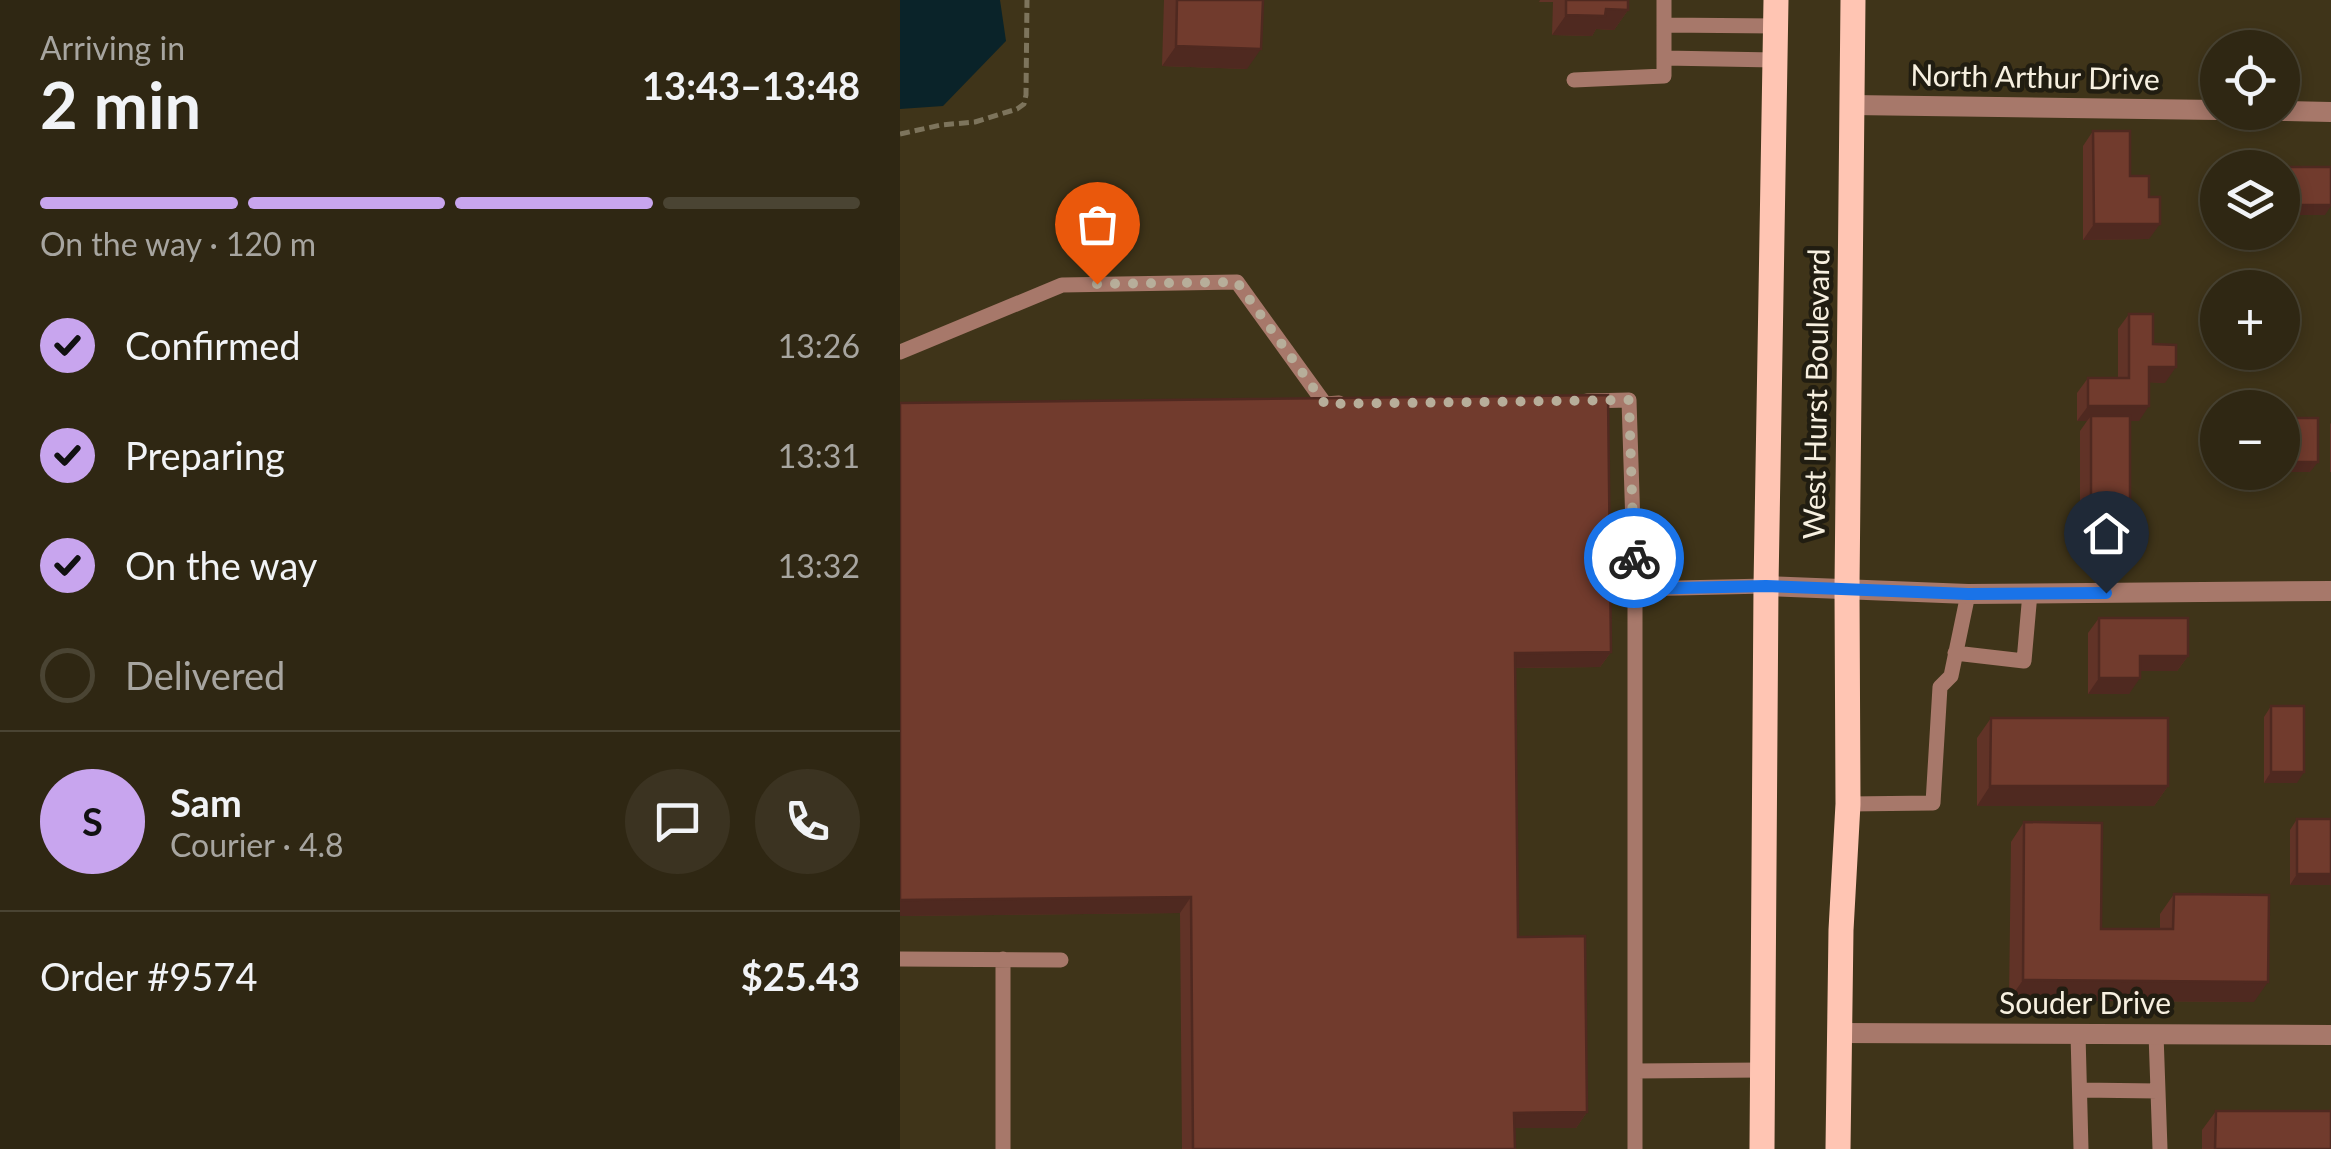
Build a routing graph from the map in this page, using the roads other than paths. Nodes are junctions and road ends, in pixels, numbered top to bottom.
1 (1664, 0) edge
2 (1853, 0) edge
3 (1776, 13) edge
4 (1664, 25) junction
5 (1664, 58) junction
6 (1776, 60) junction
7 (1574, 80) dead end
8 (1852, 105) junction
9 (2200, 110) edge
10 (2300, 111) edge
11 (2331, 112) edge
12 (900, 352) edge
13 (1572, 401) edge
14 (1363, 403) edge
15 (1766, 586) junction
16 (1848, 588) junction
17 (1636, 589) junction
18 (2331, 591) edge
19 (2030, 593) junction
20 (1968, 594) junction
21 (1955, 653) junction
22 (1848, 804) junction
23 (900, 959) edge
24 (1003, 960) junction
25 (1061, 960) dead end
26 (1838, 1033) junction
27 (2078, 1034) junction
28 (2156, 1034) junction
29 (2331, 1034) edge
30 (1763, 1070) junction
31 (1636, 1071) junction
32 (2080, 1090) junction
33 (2158, 1091) junction
34 (1003, 1149) edge
35 (1636, 1149) edge
36 (1762, 1149) edge
37 (1838, 1149) edge
38 (2080, 1149) edge
39 (2160, 1149) edge

1 - 4 lane
2 - 8 main road, West Hurst Boulevard
3 - 4 lane
3 - 6 main road, West Hurst Boulevard
4 - 5 lane
5 - 6 lane
5 - 7 lane
6 - 15 main road, West Hurst Boulevard
8 - 9 street, North Arthur Drive
8 - 16 main road, West Hurst Boulevard
10 - 11 street
12 - 14 lane
13 - 17 lane
15 - 16 street
15 - 17 lane
15 - 30 main road, West Hurst Boulevard
16 - 20 street
16 - 22 main road, West Hurst Boulevard
17 - 31 lane
18 - 19 street
19 - 20 street
19 - 21 lane
20 - 21 lane
21 - 22 lane
22 - 26 main road, West Hurst Boulevard
23 - 24 lane
24 - 25 lane
24 - 34 lane
26 - 27 street, Souder Drive
26 - 37 main road, West Hurst Boulevard
27 - 28 street, Souder Drive
27 - 32 lane
28 - 29 street, Souder Drive
28 - 33 lane
30 - 31 lane
30 - 36 main road, West Hurst Boulevard
31 - 35 lane
32 - 33 lane
32 - 38 lane
33 - 39 lane

